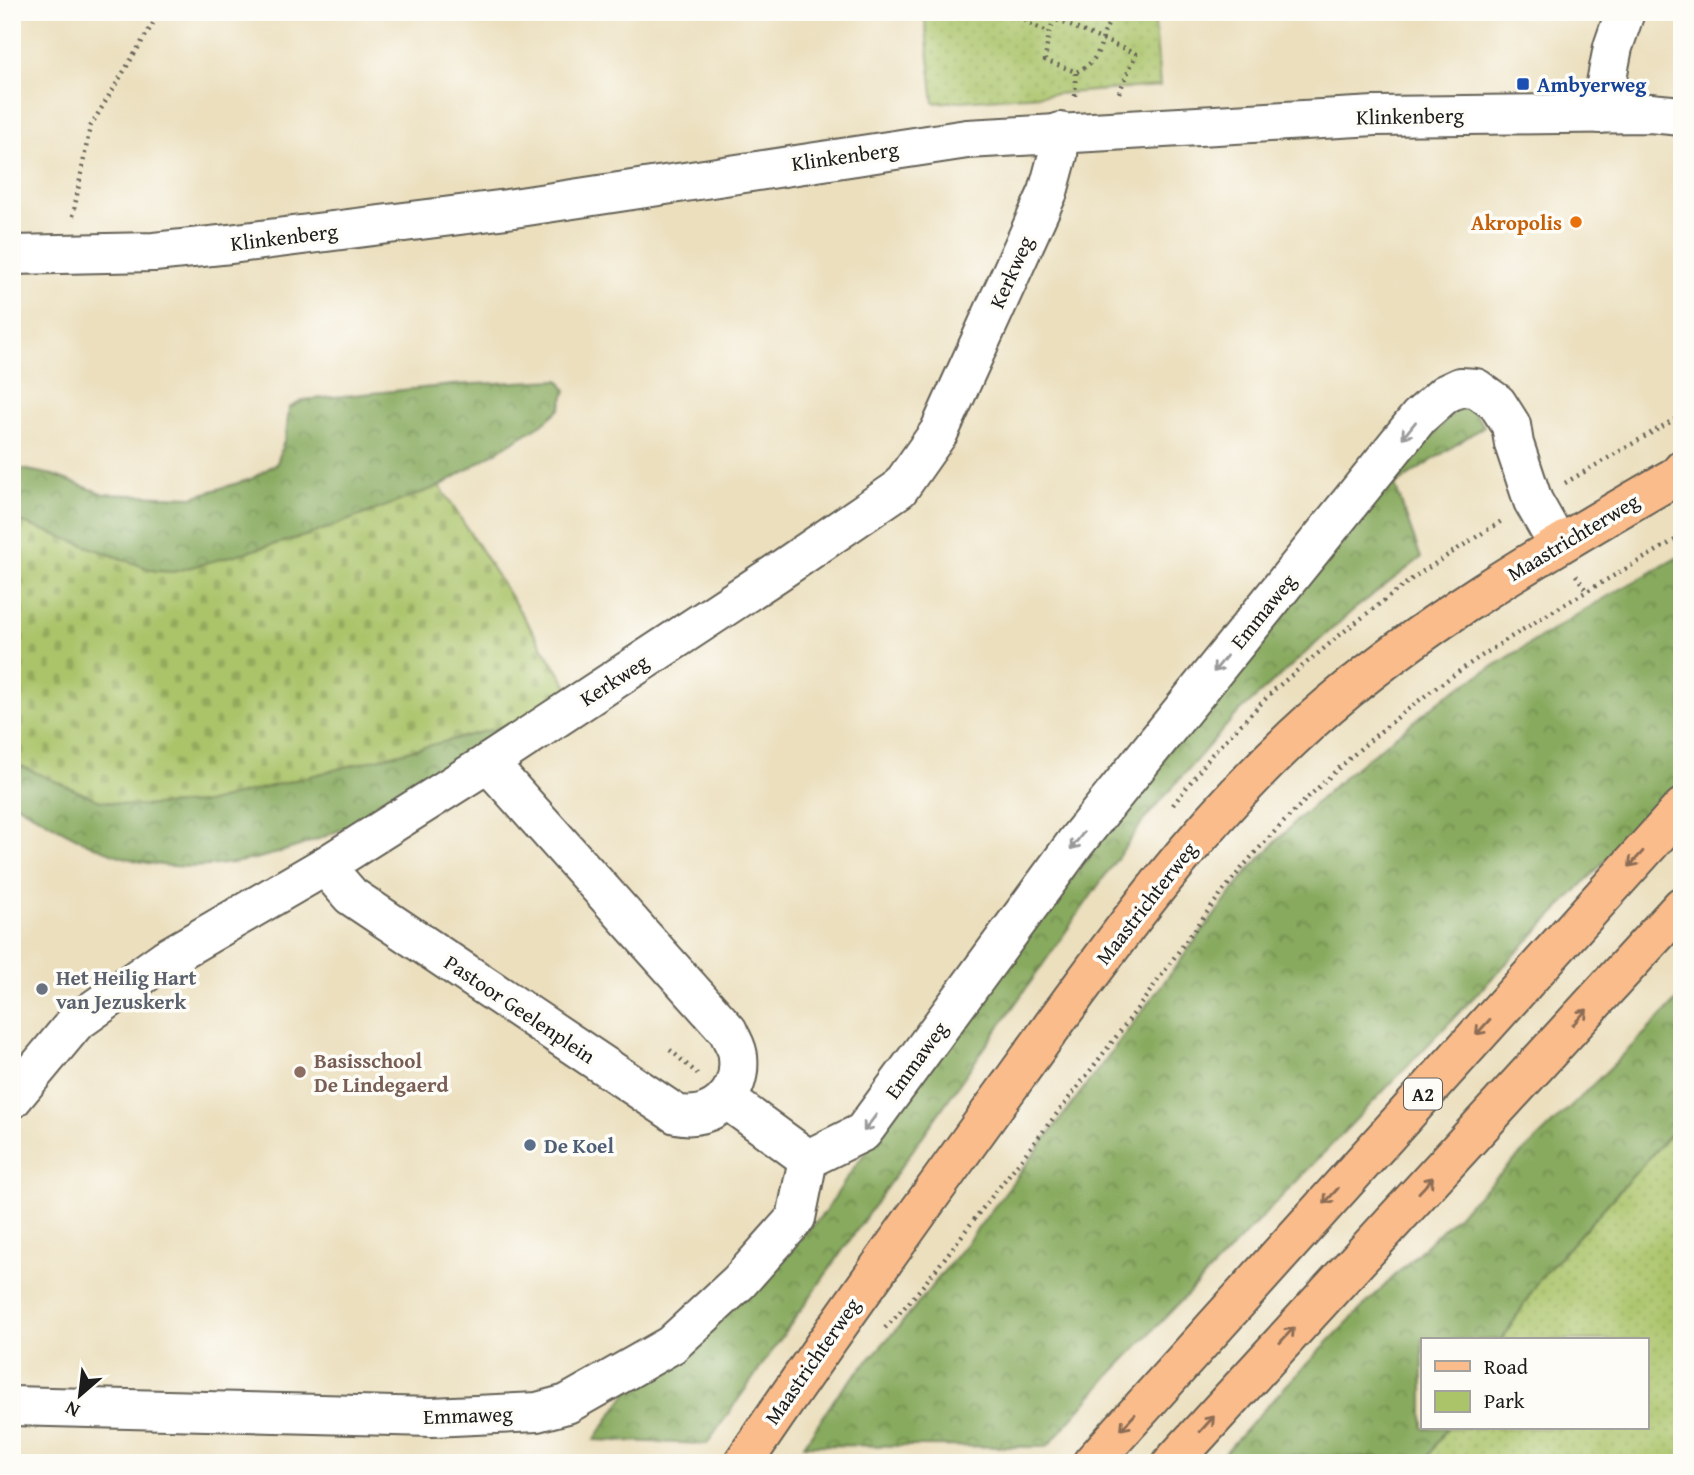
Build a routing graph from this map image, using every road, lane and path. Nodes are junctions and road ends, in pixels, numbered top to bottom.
1 (160, 12) edge
2 (1005, 12) edge
3 (1038, 12) edge
4 (1057, 12) edge
5 (1117, 12) edge
6 (1625, 12) edge
7 (1054, 19) junction
8 (1049, 33) junction
9 (1102, 40) junction
10 (1600, 114) junction
11 (1682, 116) edge
12 (1113, 129) junction
13 (1059, 132) junction
14 (12, 255) edge
15 (67, 255) junction
16 (1681, 473) edge
17 (1682, 536) edge
18 (1558, 545) junction
19 (488, 763) junction
20 (1682, 808) edge
21 (325, 866) junction
22 (1682, 906) edge
23 (12, 1099) edge
24 (726, 1099) junction
25 (808, 1159) junction
26 (884, 1329) dead end
27 (12, 1406) edge
28 (743, 1463) edge
29 (1092, 1463) edge
30 (1172, 1463) edge

1 - 15 path
2 - 8 path
3 - 7 path
4 - 7 path
5 - 9 path
6 - 10 street
7 - 8 path
7 - 9 path
8 - 9 path
9 - 12 path
10 - 11 street, Klinkenberg
10 - 12 street, Klinkenberg
12 - 13 street, Klinkenberg
13 - 15 street, Klinkenberg
13 - 19 street, Kerkweg
14 - 15 street, Klinkenberg
16 - 18 main road, Maastrichterweg
17 - 26 path, Maastrichterweg
18 -> 25 street, Emmaweg
18 - 28 main road, Maastrichterweg
19 - 21 street, Kerkweg
19 - 24 street
20 -> 29 main road, A2
21 - 23 street, Kerkweg
21 - 24 street, Pastoor Geelenplein
30 -> 22 main road
24 - 25 street
25 - 27 street, Emmaweg

